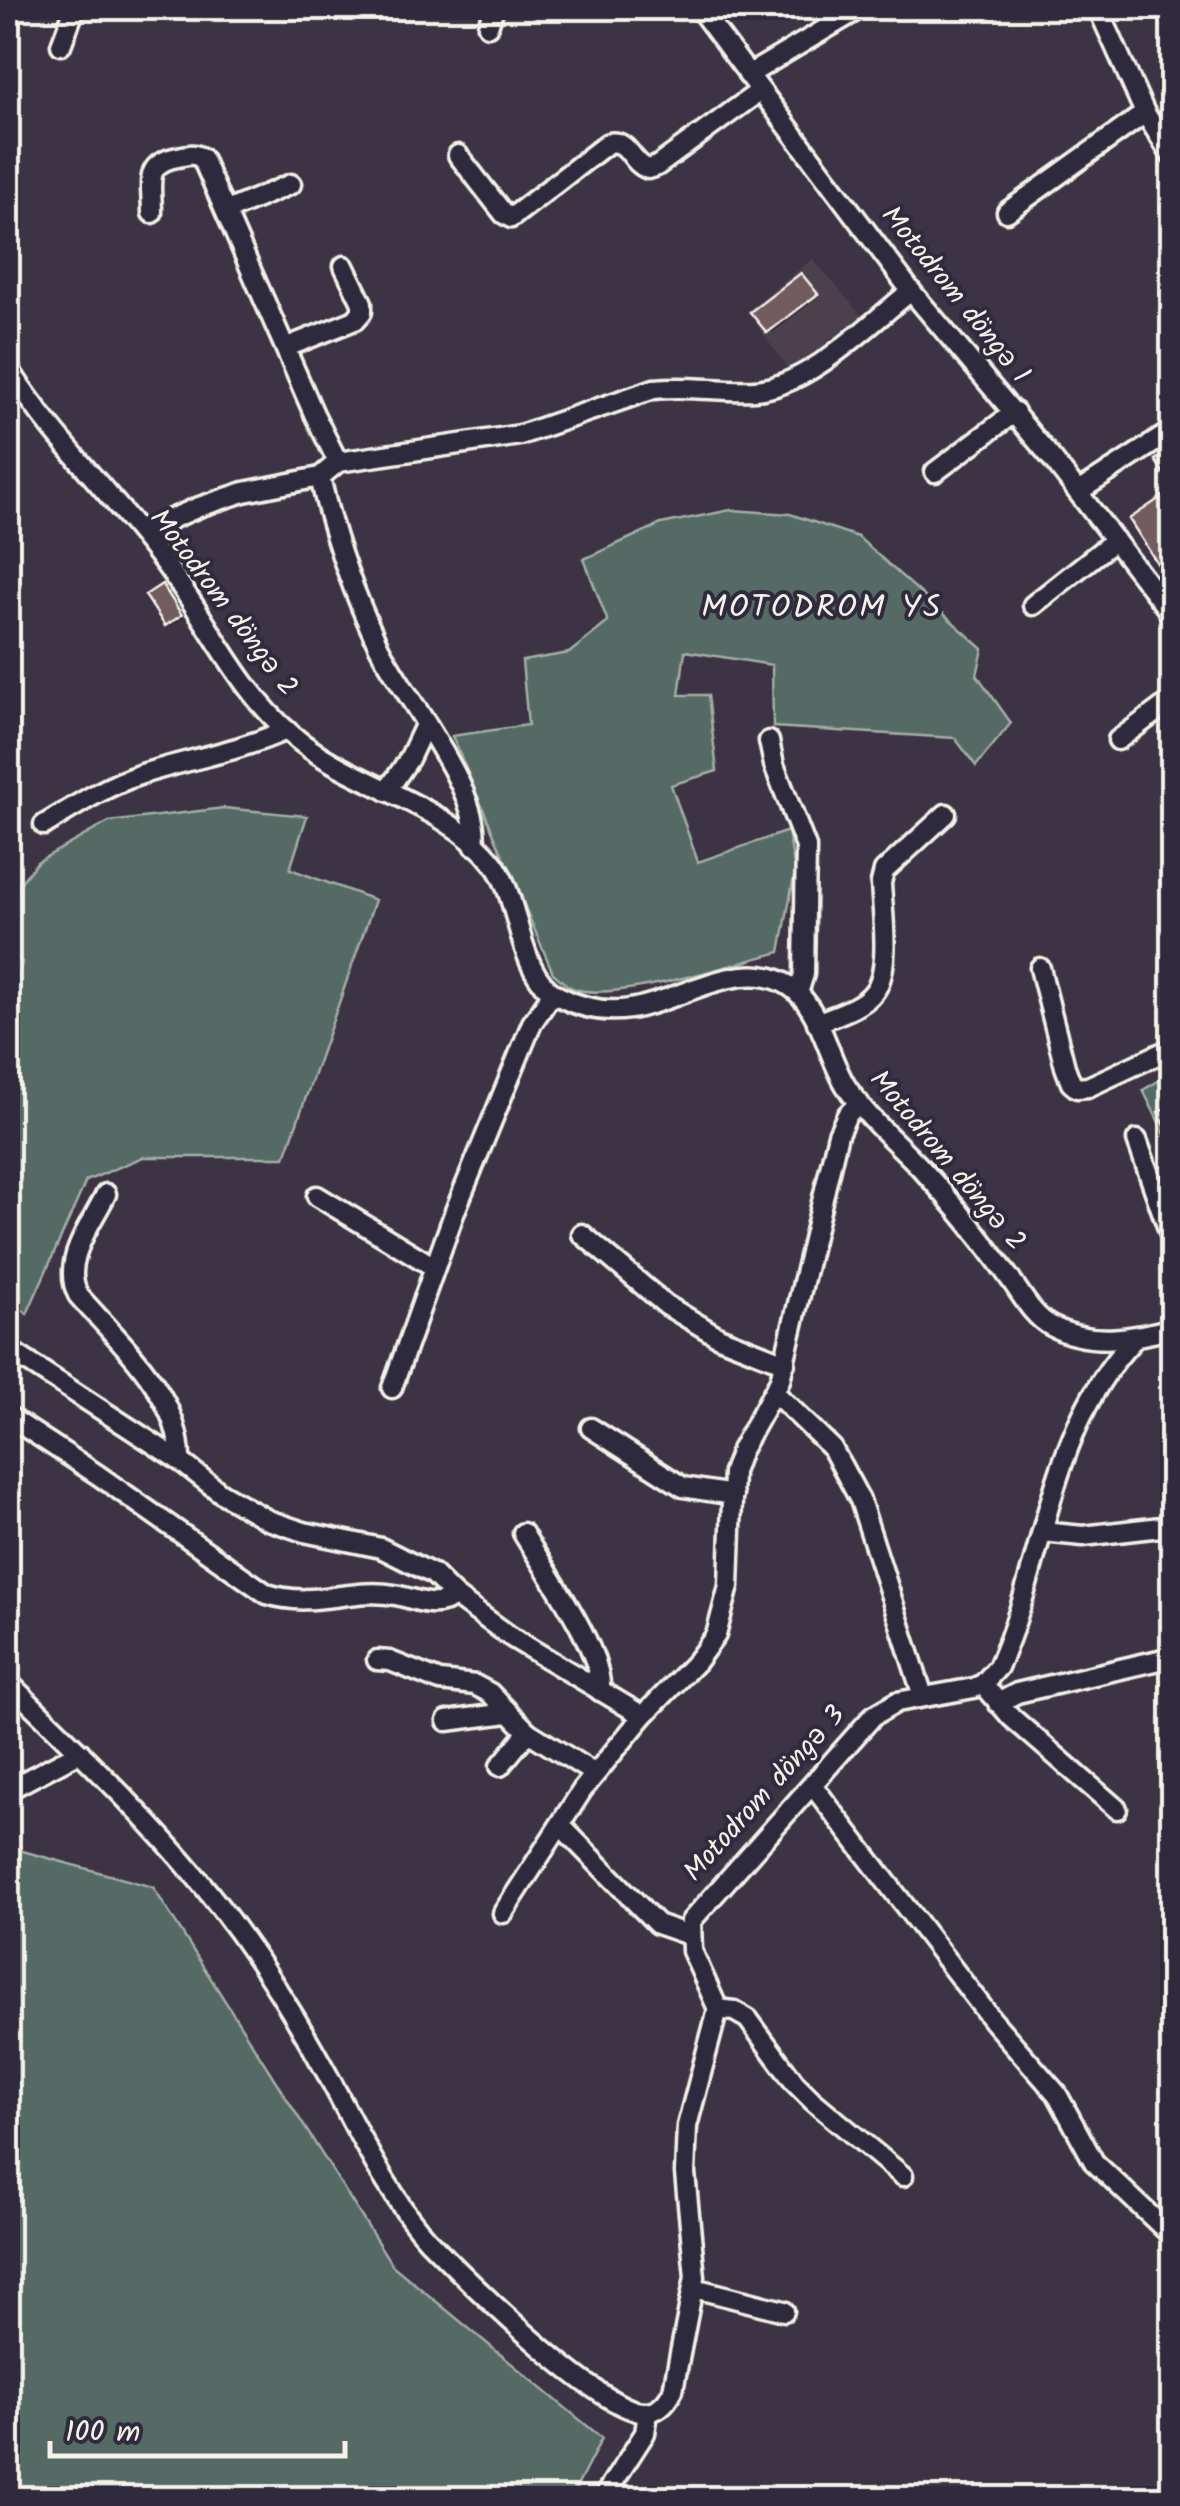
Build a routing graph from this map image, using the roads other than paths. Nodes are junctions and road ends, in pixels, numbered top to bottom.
1 (74, 8) edge
2 (699, 8) edge
3 (861, 8) edge
4 (1098, 8) edge
5 (61, 45) dead end
6 (748, 76) junction
7 (760, 92) junction
8 (1145, 113) junction
9 (458, 155) dead end
10 (1172, 156) edge
11 (291, 184) dead end
12 (227, 211) junction
13 (1007, 212) dead end
14 (152, 213) dead end
15 (344, 266) dead end
16 (911, 290) junction
17 (287, 347) junction
18 (8, 367) edge
19 (1015, 412) junction
20 (1168, 434) dead end
21 (338, 462) junction
22 (935, 472) dead end
23 (320, 477) junction
24 (1078, 492) junction
25 (144, 538) junction
26 (1114, 540) junction
27 (1034, 605) dead end
28 (1172, 615) edge
29 (1172, 700) edge
30 (426, 723) junction
31 (286, 730) junction
32 (1118, 740) dead end
33 (769, 741) dead end
34 (387, 790) junction
35 (946, 814) dead end
36 (44, 826) dead end
37 (474, 844) junction
38 (1040, 968) dead end
39 (798, 992) junction
40 (552, 994) junction
41 (817, 1023) junction
42 (1172, 1048) edge
43 (859, 1103) junction
44 (1137, 1140) dead end
45 (106, 1194) dead end
46 (317, 1196) dead end
47 (582, 1234) dead end
48 (1172, 1240) edge
49 (434, 1268) junction
50 (1172, 1328) edge
51 (1134, 1339) junction
52 (8, 1349) edge
53 (785, 1363) junction
54 (392, 1388) dead end
55 (775, 1393) junction
56 (8, 1416) edge
57 (591, 1428) dead end
58 (180, 1461) junction
59 (732, 1495) junction
60 (1170, 1526) dead end
61 (1042, 1532) junction
62 (522, 1533) dead end
63 (455, 1596) junction
64 (1172, 1658) edge
65 (377, 1660) dead end
66 (8, 1682) edge
67 (983, 1684) junction
68 (600, 1691) junction
69 (924, 1696) junction
70 (998, 1703) junction
71 (507, 1712) junction
72 (643, 1716) junction
73 (448, 1721) dead end
74 (528, 1732) junction
75 (80, 1752) junction
76 (500, 1766) dead end
77 (595, 1774) junction
78 (813, 1786) junction
79 (8, 1790) edge
80 (1118, 1809) dead end
81 (561, 1826) junction
82 (503, 1914) dead end
83 (690, 1935) junction
84 (718, 2009) junction
85 (903, 2176) dead end
86 (1172, 2236) edge
87 (694, 2288) junction
88 (784, 2311) dead end
89 (648, 2413) junction
90 (602, 2498) edge

1 - 5 street
2 - 6 street, Motodrom döngə 1
3 - 6 street
4 - 8 street
6 - 7 street, Motodrom döngə 1
7 - 9 street
7 - 16 street, Motodrom döngə 1
8 - 10 street
8 - 13 street
11 - 12 street
12 - 14 street
12 - 17 street
15 - 17 street
16 - 19 street, Motodrom döngə 1
16 - 21 street
17 - 21 street
18 - 25 street, Motodrom döngə 2
19 - 22 street
19 - 24 street, Motodrom döngə 1
20 - 24 street
21 - 23 street
23 - 25 street
23 - 30 street
24 - 26 street, Motodrom döngə 1
25 - 31 street, Motodrom döngə 2
26 - 27 street
26 - 28 street, Motodrom döngə 1
29 - 32 street
30 - 34 street
30 - 37 street
31 - 34 street, Motodrom döngə 2
31 - 36 street
33 - 39 street
34 - 37 street, Motodrom döngə 2
35 - 41 street
37 - 40 street, Motodrom döngə 2
38 - 42 street
39 - 40 street
39 - 41 street, Motodrom döngə 2
40 - 49 street
41 - 43 street, Motodrom döngə 2
43 - 51 street, Motodrom döngə 2
43 - 53 street
44 - 48 street
45 - 58 street
46 - 49 street
47 - 53 street
49 - 54 street
50 - 51 street, Motodrom döngə 2
51 - 61 street
52 - 58 street
53 - 55 street
55 - 59 street
55 - 69 street
56 - 63 street
57 - 59 street
58 - 63 street
59 - 72 street
60 - 61 street
61 - 67 street
62 - 68 street
63 - 68 street
64 - 70 street
65 - 71 street
66 - 75 street
67 - 69 street, Motodrom döngə 3
67 - 70 street
68 - 72 street
69 - 78 street, Motodrom döngə 3
70 - 80 street
71 - 73 street
71 - 74 street
72 - 77 street
74 - 76 street
74 - 77 street
75 - 79 street
75 - 89 street
77 - 81 street
78 - 83 street, Motodrom döngə 3
78 - 86 street
81 - 82 street
81 - 83 street
83 - 84 street
84 - 85 street
84 - 87 street
87 - 88 street
87 - 89 street
89 - 90 street

